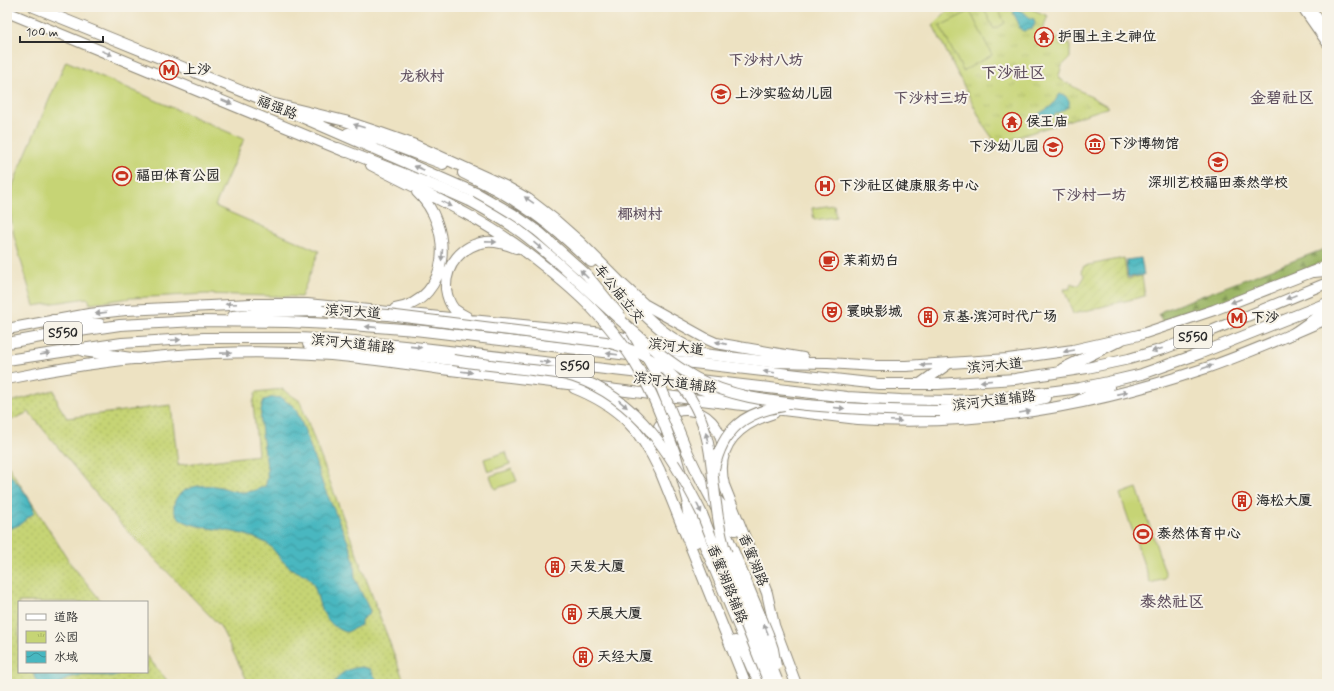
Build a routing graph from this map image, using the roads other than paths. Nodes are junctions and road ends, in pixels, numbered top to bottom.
1 (34, 7) edge
2 (1302, 7) edge
3 (1310, 7) edge
4 (7, 12) edge
5 (7, 15) edge
6 (19, 17) junction
7 (1327, 31) edge
8 (1327, 43) edge
9 (271, 103) junction
10 (328, 129) junction
11 (338, 148) junction
12 (410, 185) junction
13 (540, 233) joint
14 (526, 252) junction
15 (1327, 266) edge
16 (1327, 271) edge
17 (1312, 272) junction
18 (1327, 283) edge
19 (1327, 303) edge
20 (251, 304) junction
21 (387, 310) junction
22 (1327, 310) edge
23 (293, 311) junction
24 (53, 320) junction
25 (479, 320) junction
26 (1327, 320) edge
27 (197, 321) junction
28 (120, 325) junction
29 (7, 329) edge
30 (1294, 333) junction
31 (253, 338) junction
32 (1121, 340) junction
33 (7, 343) edge
34 (326, 347) junction
35 (72, 350) junction
36 (762, 351) junction
37 (268, 353) junction
38 (706, 354) junction
39 (732, 357) junction
40 (138, 359) junction
41 (7, 360) edge
42 (770, 362) junction
43 (828, 363) junction
44 (948, 364) junction
45 (1052, 374) junction
46 (1142, 374) junction
47 (662, 376) junction
48 (7, 379) edge
49 (849, 381) junction
50 (556, 383) junction
51 (920, 384) junction
52 (1080, 388) junction
53 (797, 404) junction
54 (1073, 404) junction
55 (750, 406) junction
56 (788, 410) junction
57 (687, 451) joint
58 (724, 452) junction
59 (660, 472) junction
60 (712, 477) junction
61 (701, 481) junction
62 (685, 491) junction
63 (774, 625) junction
64 (735, 641) junction
65 (771, 683) edge
66 (746, 684) edge
67 (753, 684) edge
68 (796, 684) edge

1 - 9 main road, 福强路
2 - 8 main road
3 - 7 main road
4 - 6 main road, 福强路
5 - 6 main road
6 -> 11 main road, 福强路
9 - 10 main road, 福强路
36 -> 9 main road
13 -> 10 main road, 福强路
10 - 38 main road
11 - 12 main road, 福强路
11 -> 53 main road, bridge
12 -> 14 main road, 福强路
12 -> 21 main road
57 -> 13 main road, 车公庙立交, bridge
25 -> 14 main road
14 - 62 main road, 车公庙立交, bridge
15 - 17 main road
16 - 17 main road
17 -> 32 main road
18 -> 45 main road, 滨河大道 / S550
19 - 46 main road, 滨河大道 / S550
20 - 21 main road
20 - 23 main road
20 -> 24 main road
21 - 25 main road
22 - 30 main road
23 - 27 main road
60 -> 23 main road, bridge
24 - 28 main road
24 - 29 main road
25 - 38 main road
26 - 30 main road, 滨河大道辅路
27 - 28 main road, 滨河大道 / S550
49 -> 27 main road, 滨河大道 / S550
28 - 33 main road, 滨河大道 / S550
54 -> 30 main road, 滨河大道辅路
31 - 34 main road
35 -> 31 main road, 滨河大道 / S550
31 -> 47 main road, 滨河大道 / S550
32 -> 44 main road
32 - 45 main road
34 - 37 main road
34 -> 65 main road, bridge
35 - 40 main road
41 -> 35 main road, 滨河大道 / S550
36 - 39 main road
36 - 43 main road
40 -> 37 main road, 滨河大道辅路
37 -> 50 main road, 滨河大道辅路
38 - 39 main road
39 - 42 main road
40 - 48 main road, 滨河大道辅路
42 - 43 main road
42 - 49 main road
44 -> 43 main road
44 - 51 main road
45 -> 51 main road, 滨河大道 / S550
46 - 52 main road, 滨河大道 / S550
46 - 54 main road
47 - 52 main road, 滨河大道 / S550
47 - 55 main road
49 - 51 main road, 滨河大道 / S550
50 - 55 main road, 滨河大道辅路
50 - 59 main road
53 -> 52 main road, bridge
53 - 60 main road, bridge
56 -> 54 main road, 滨河大道辅路
55 - 56 main road, 滨河大道辅路
56 - 58 main road
57 - 61 main road, 香蜜湖路
58 - 59 main road
58 - 63 main road
59 - 66 main road
60 - 65 main road, bridge
61 - 63 main road, 香蜜湖路辅路
65 -> 61 main road, 香蜜湖路, bridge
62 - 64 main road, 香蜜湖路辅路
62 - 65 main road, bridge
63 - 68 main road, 香蜜湖路辅路
64 - 65 main road
64 - 67 main road, 香蜜湖路辅路

